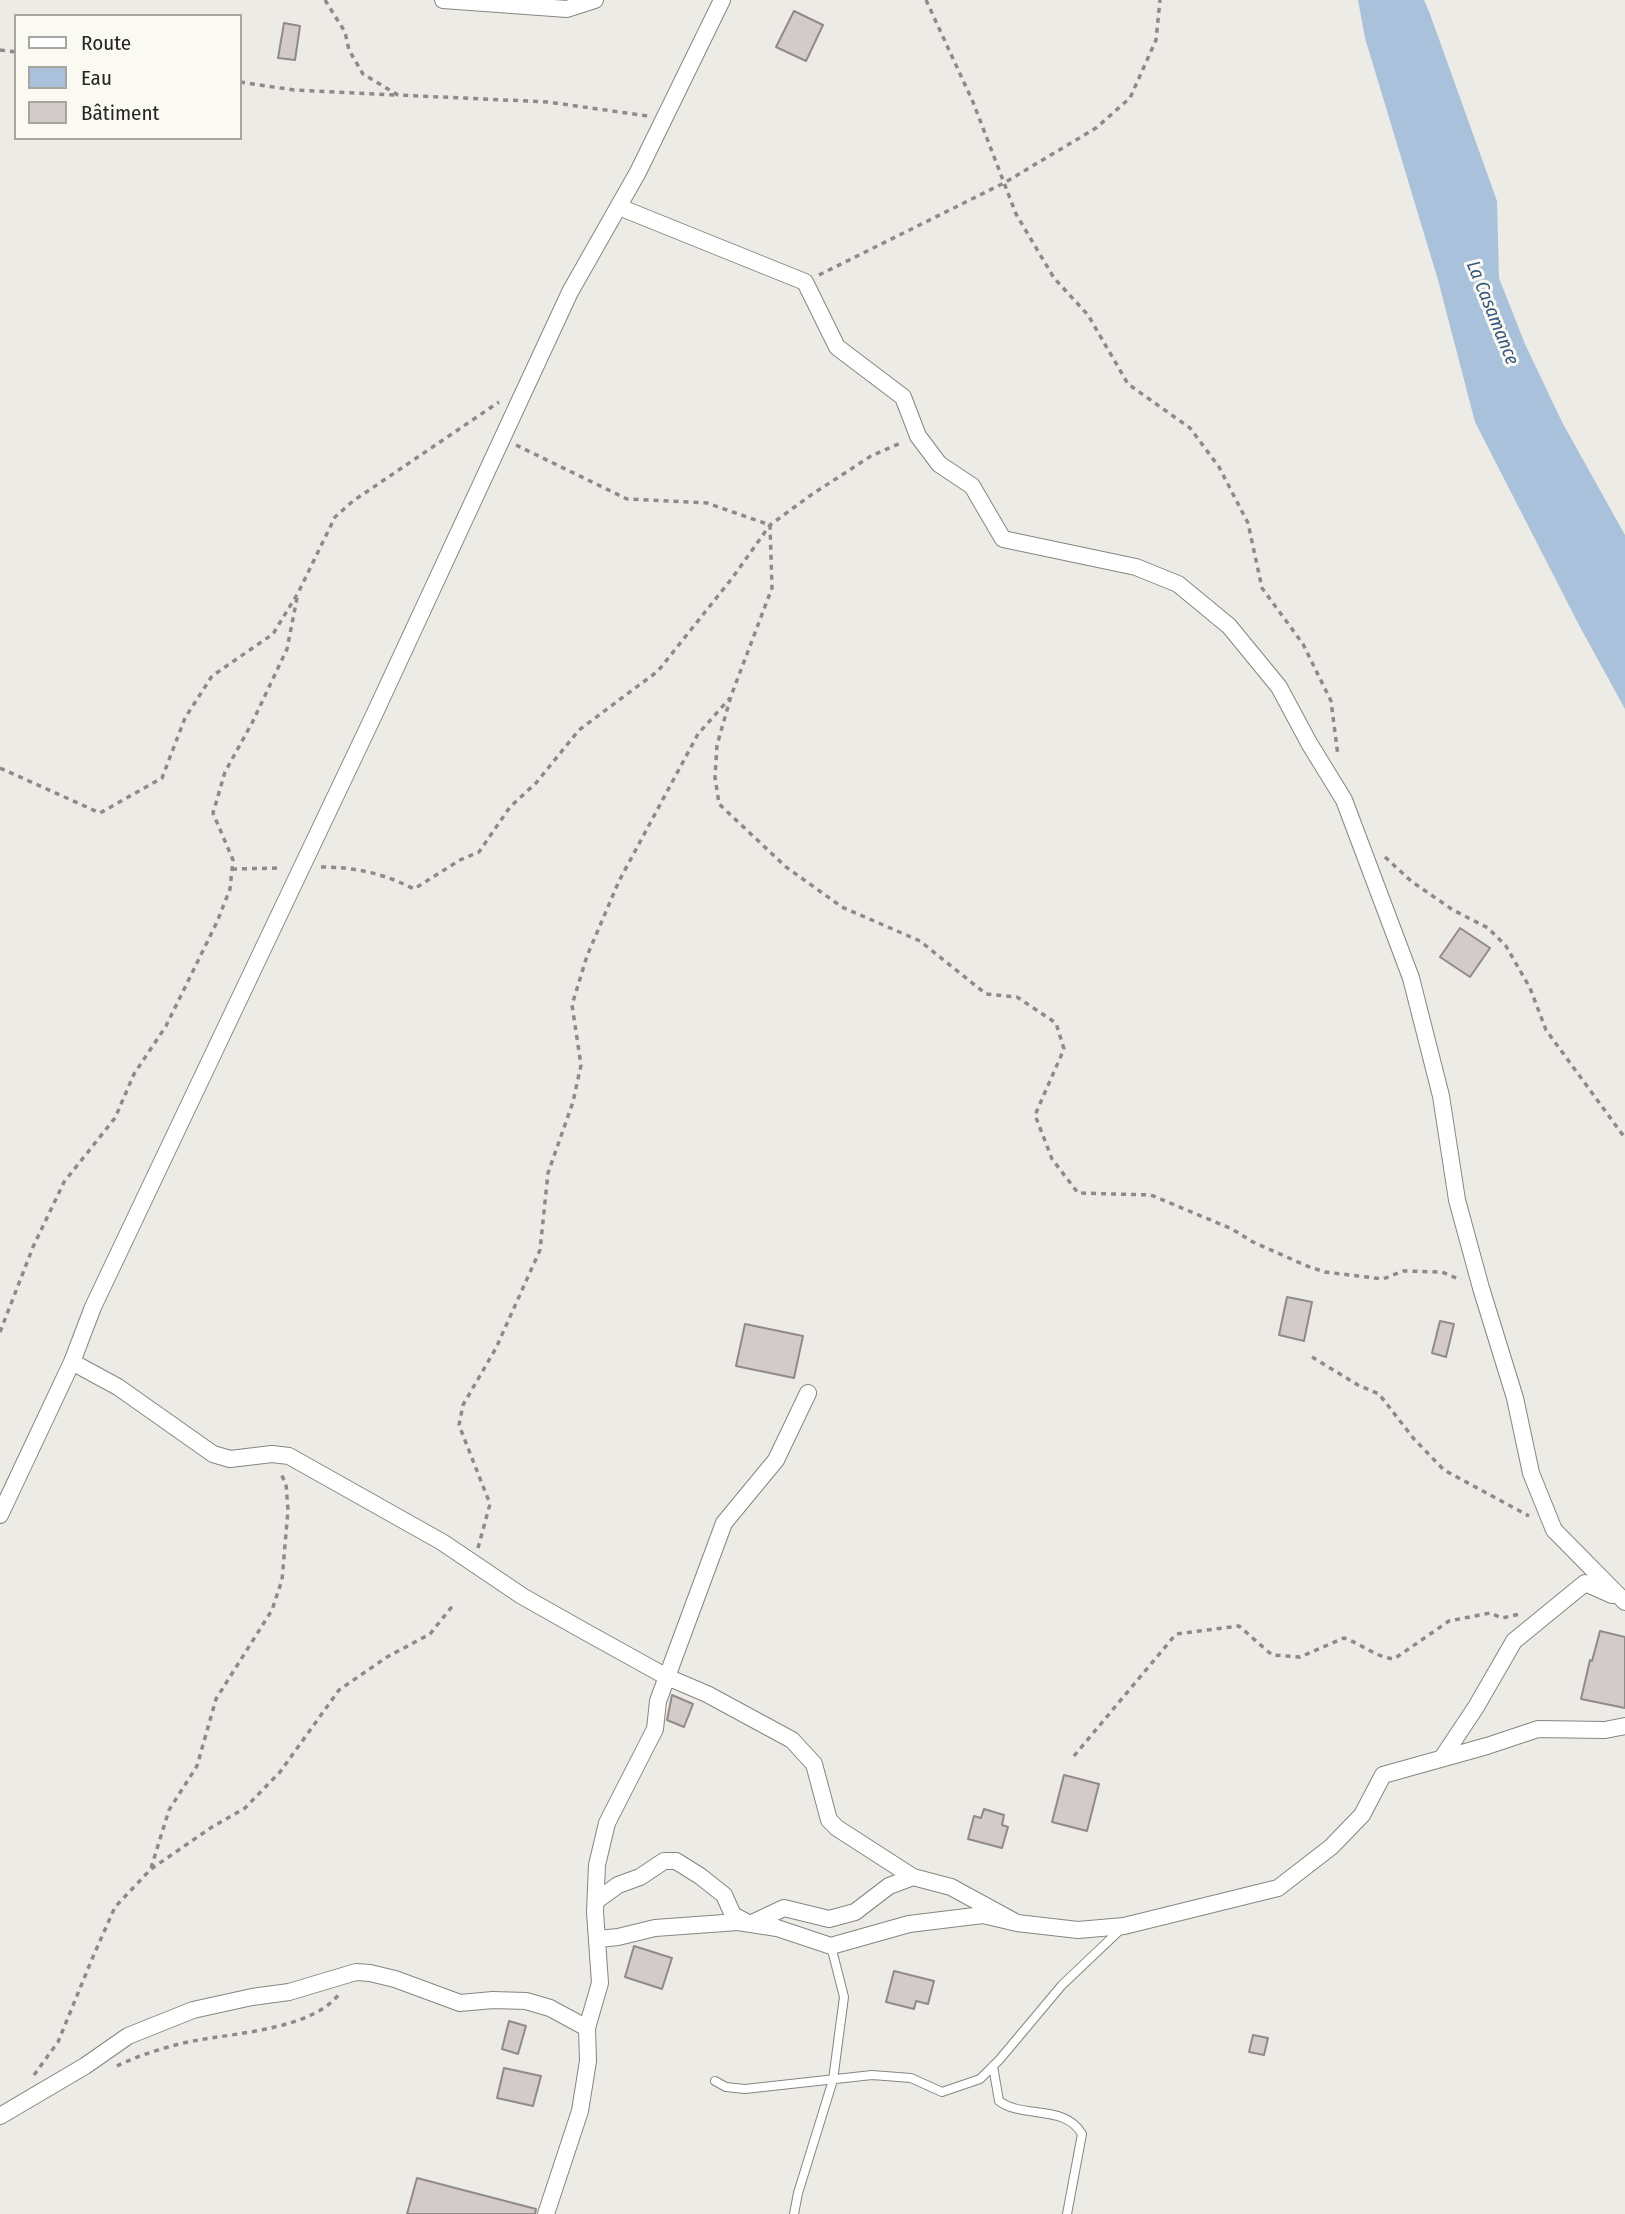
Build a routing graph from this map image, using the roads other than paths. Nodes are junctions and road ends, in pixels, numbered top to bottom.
1 (443, 0) edge
2 (595, 0) edge
3 (722, 0) edge
4 (619, 207) junction
5 (72, 1362) junction
6 (808, 1393) dead end
7 (0, 1515) edge
8 (1623, 1601) edge
9 (667, 1677) junction
10 (1625, 1726) edge
11 (1442, 1758) junction
12 (913, 1877) junction
13 (596, 1902) junction
14 (1017, 1923) junction
15 (750, 1924) junction
16 (1124, 1926) junction
17 (598, 1939) junction
18 (831, 1946) junction
19 (587, 2028) junction
20 (993, 2066) junction
21 (834, 2080) junction
22 (715, 2081) dead end
23 (0, 2116) edge
24 (546, 2214) edge
25 (794, 2214) edge
26 (1067, 2214) edge

1 - 2 street
3 - 4 street
4 - 5 street
4 - 8 street
5 - 7 street
5 - 9 street
6 - 9 street
8 - 11 street
9 - 12 street
9 - 13 street
10 - 11 street
11 - 16 street
12 - 14 street
12 - 15 street
13 - 15 street
13 - 17 street
14 - 16 street
14 - 18 street
15 - 17 street
15 - 18 street
16 - 20 lane
17 - 19 street
18 - 21 lane
19 - 23 street
19 - 24 street
20 - 21 lane
20 - 26 lane
21 - 22 lane
21 - 25 lane

